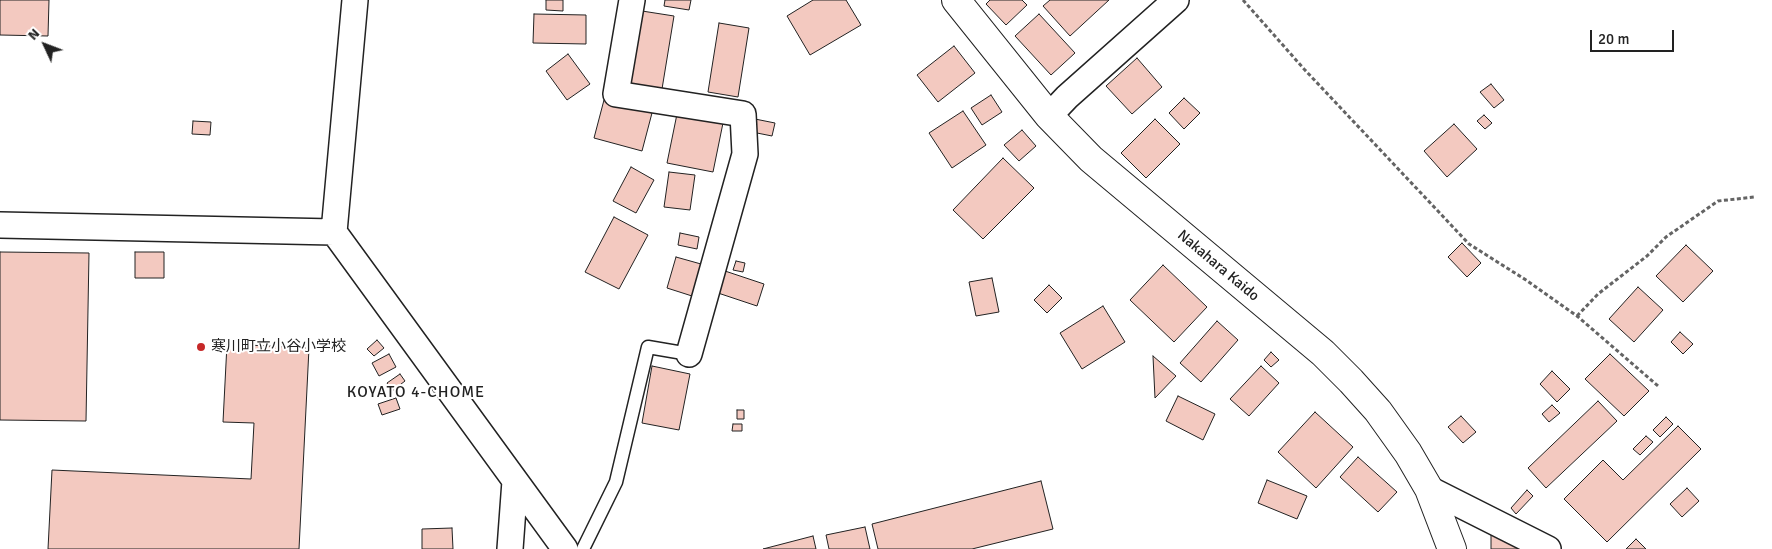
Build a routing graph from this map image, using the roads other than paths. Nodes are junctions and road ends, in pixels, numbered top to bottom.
1 (355, 0) edge
2 (632, 0) edge
3 (956, 0) edge
4 (1176, 0) edge
5 (1049, 116) junction
6 (0, 224) edge
7 (334, 232) junction
8 (689, 354) joint
9 (515, 481) junction
10 (1429, 490) junction
11 (510, 549) edge
12 (565, 549) edge
13 (582, 549) edge
14 (1452, 549) edge
15 (1548, 549) edge

1 - 7 street
2 - 8 street
3 - 5 main road, Nakahara Kaido
4 - 5 street
5 - 10 main road, Nakahara Kaido
6 - 7 street
7 - 9 street
8 - 13 lane
9 - 11 street
9 - 12 street
10 - 14 main road, Nakahara Kaido
10 - 15 street

